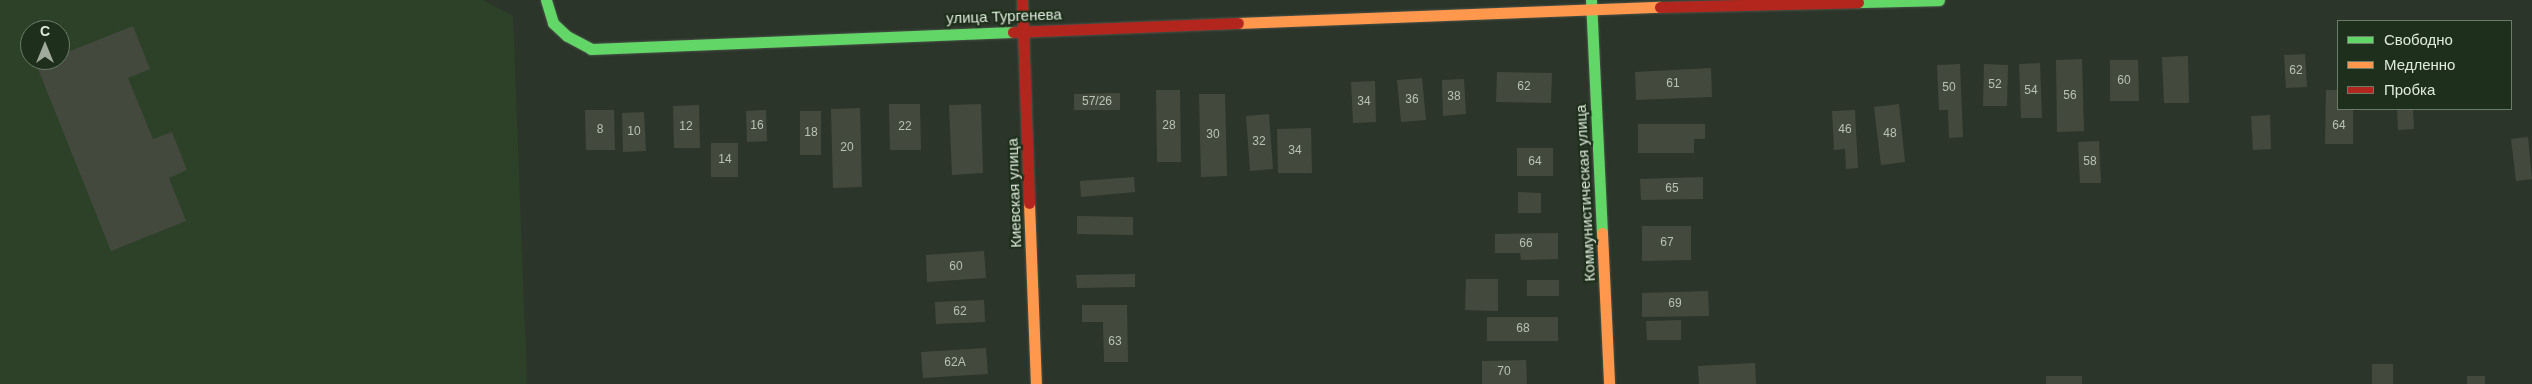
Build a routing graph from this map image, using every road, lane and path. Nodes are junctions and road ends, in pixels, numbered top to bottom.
1 (546, 0) edge
2 (1022, 0) edge
3 (1939, 0) edge
4 (1592, 4) edge
5 (1024, 30) junction
6 (1036, 384) edge
7 (1609, 384) edge

1 - 5 street, улица Тургенева
2 - 5 street, Киевская улица
3 - 4 street, улица Тургенева
4 - 5 street, улица Тургенева
4 - 7 street, Коммунистическая улица
5 - 6 street, Киевская улица

